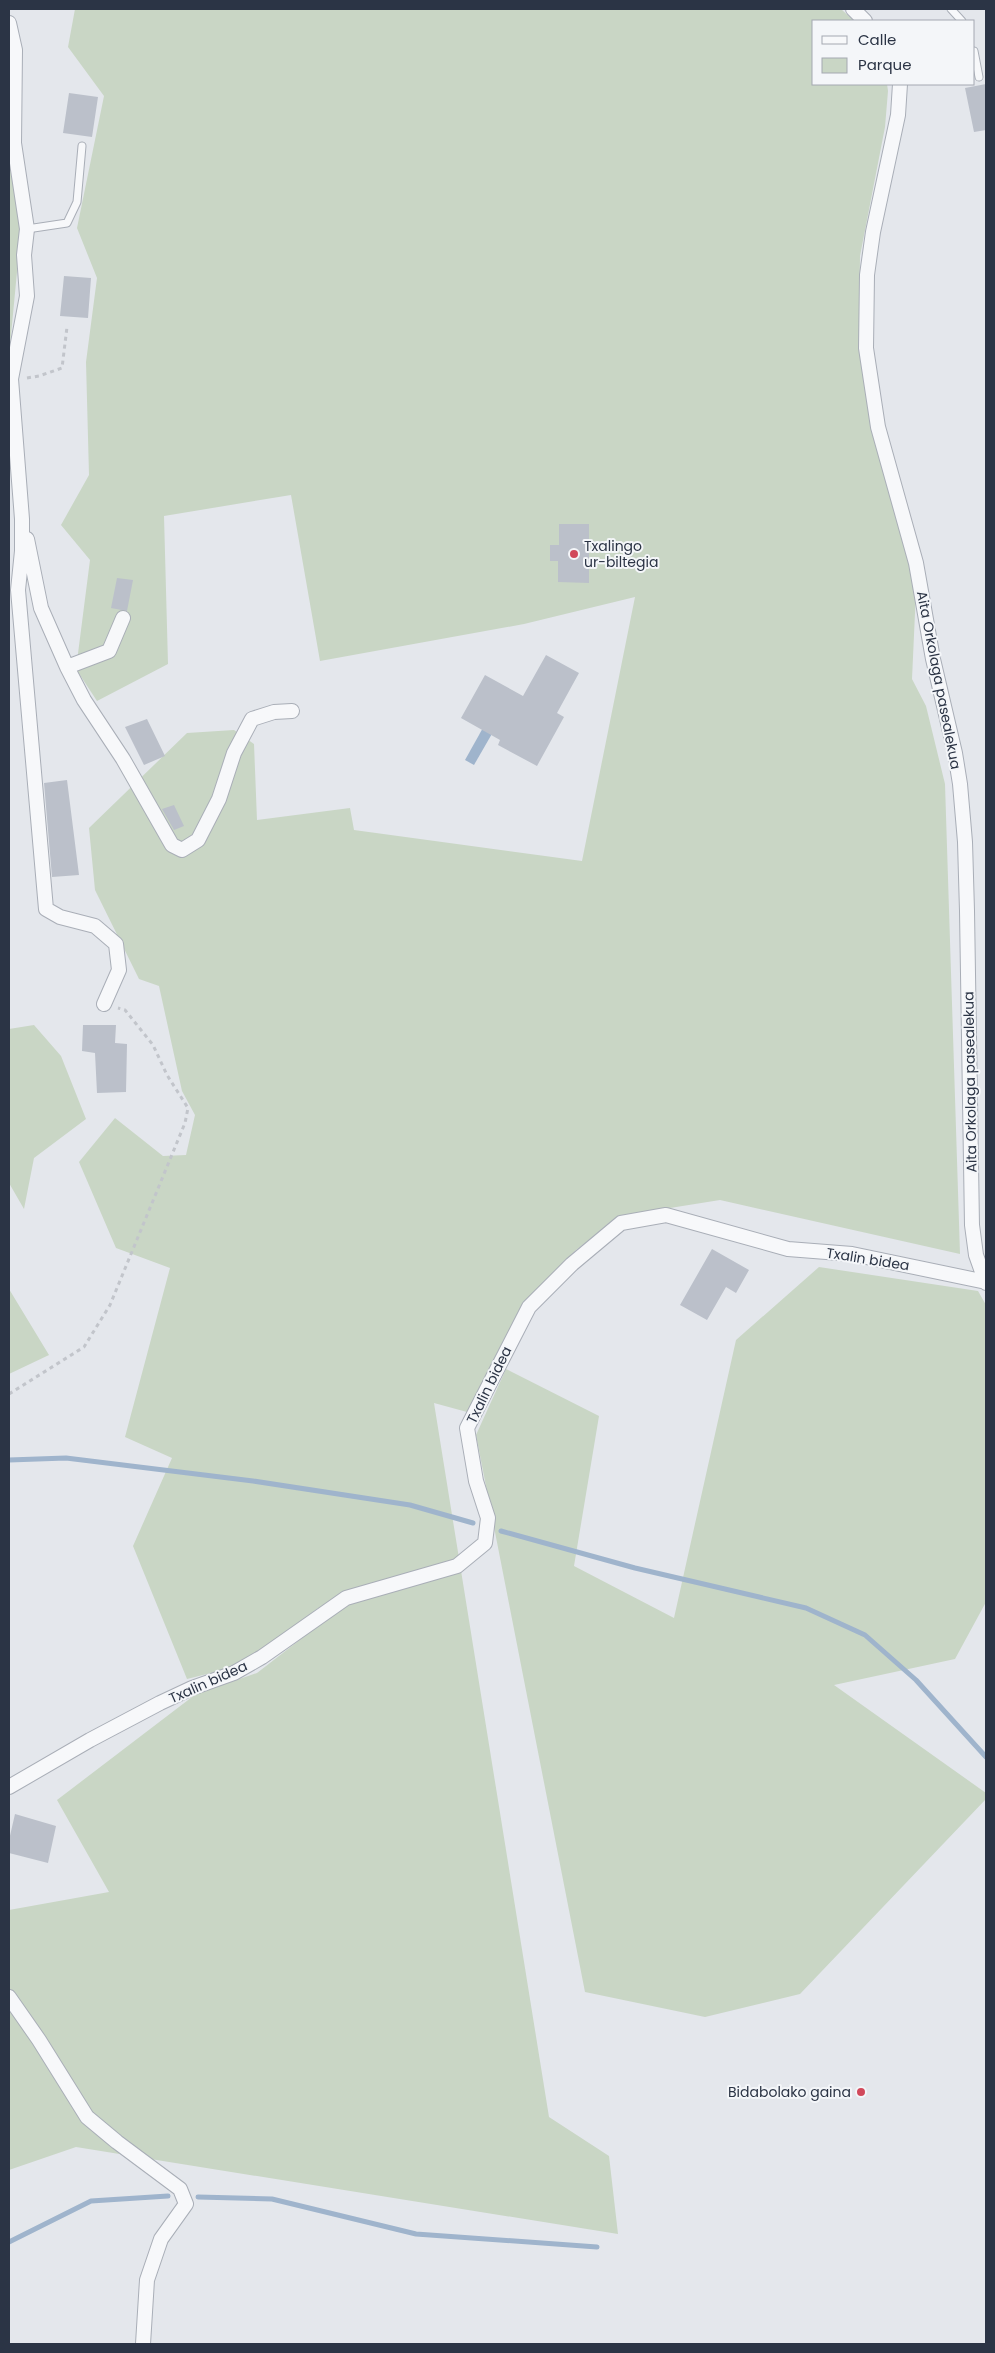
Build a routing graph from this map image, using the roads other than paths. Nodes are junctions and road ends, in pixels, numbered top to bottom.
1 (853, 9) edge
2 (951, 9) edge
3 (864, 20) edge
4 (961, 20) edge
5 (9, 23) edge
6 (975, 56) edge
7 (979, 78) dead end
8 (900, 85) edge
9 (82, 146) dead end
10 (27, 229) junction
11 (22, 519) junction
12 (123, 618) dead end
13 (67, 667) junction
14 (292, 711) dead end
15 (104, 1004) road end
16 (986, 1282) edge
17 (9, 1787) edge
18 (9, 1997) edge
19 (143, 2344) edge

1 - 3 street
2 - 4 lane
5 - 10 street
6 - 7 lane
8 - 16 street, Aita Orkolaga pasealekua
9 - 10 lane
10 - 11 street
11 - 13 street
11 - 15 street
12 - 13 street
13 - 14 street
16 - 17 street, Txalin bidea
18 - 19 street

